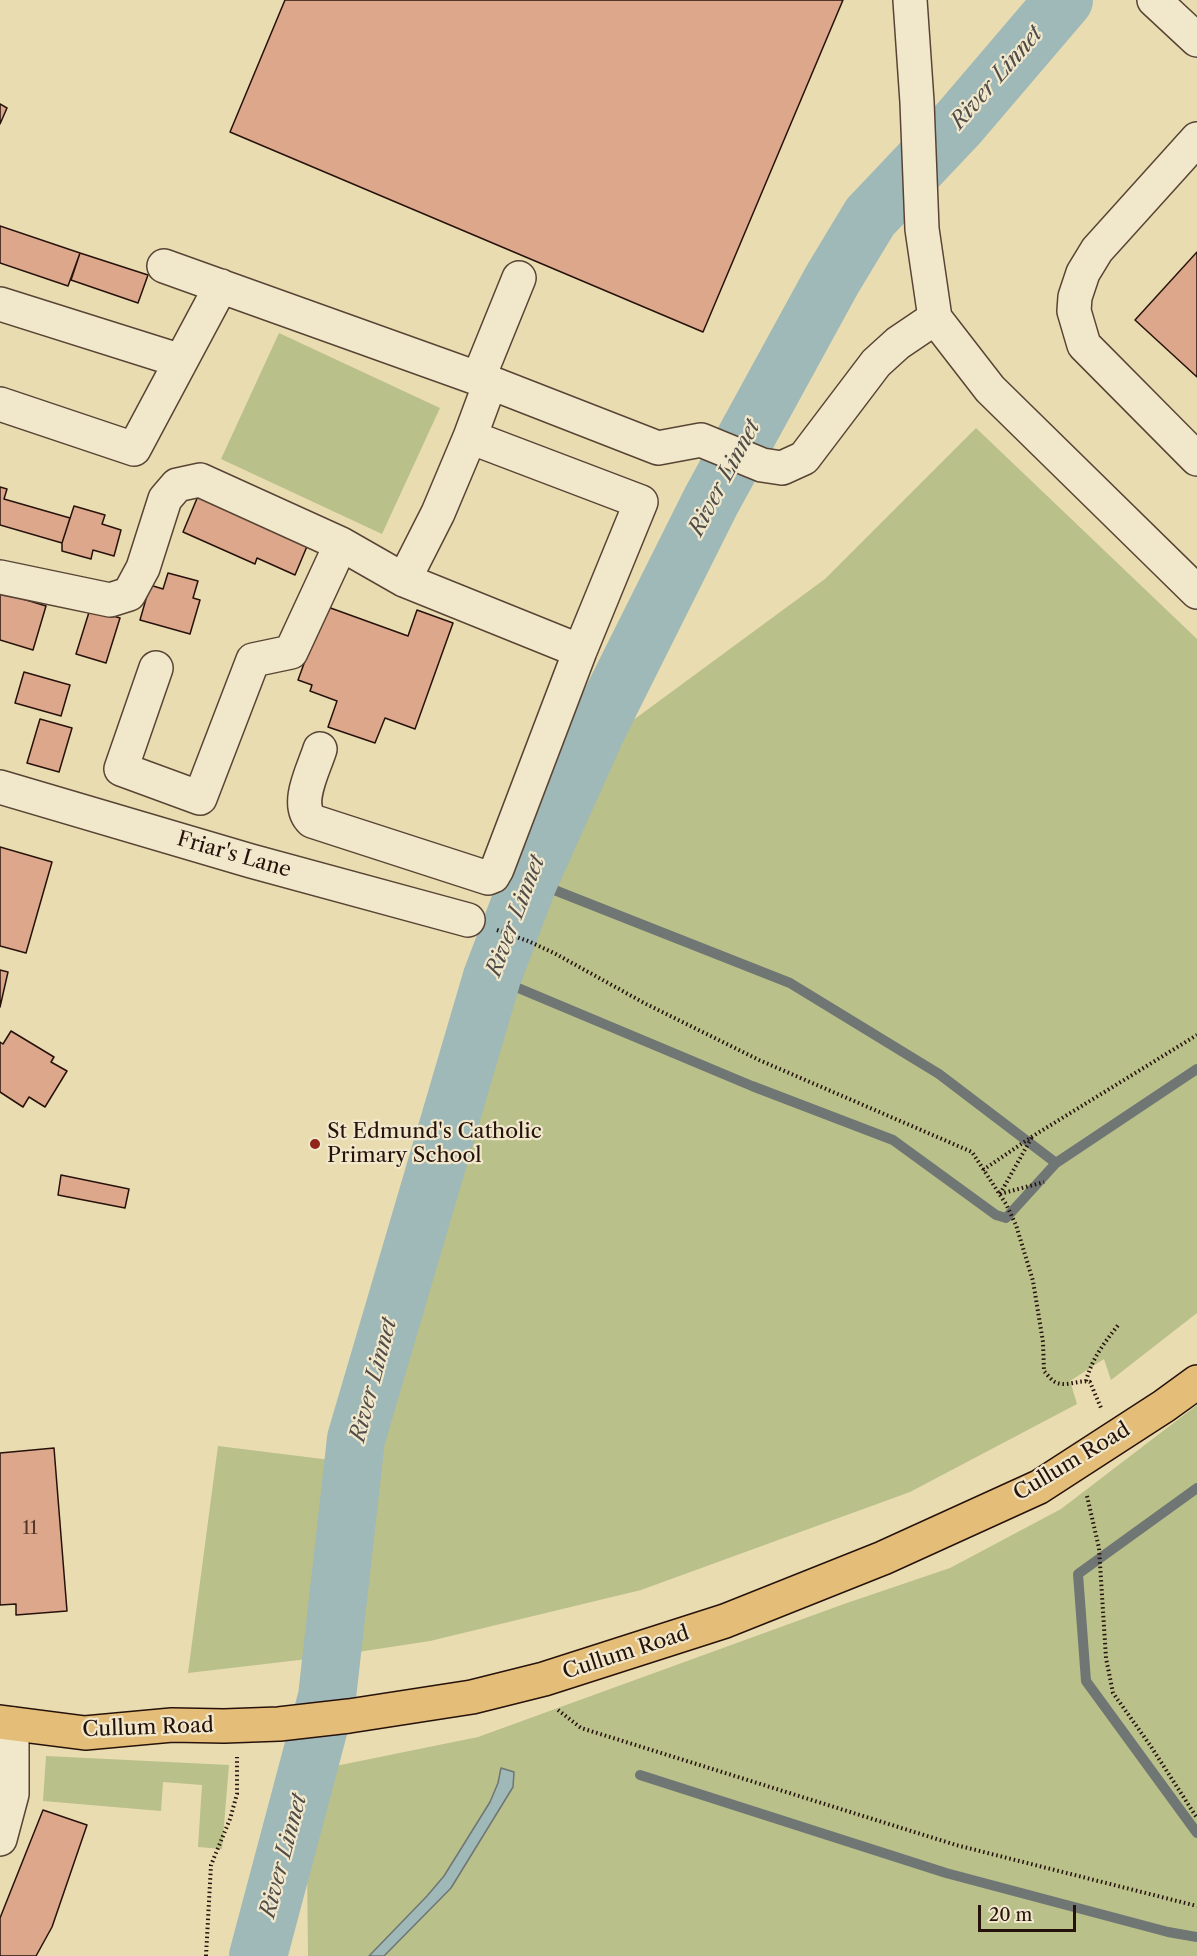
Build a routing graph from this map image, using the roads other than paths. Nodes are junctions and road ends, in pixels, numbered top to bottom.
1 (910, 0) edge
2 (1154, 0) edge
3 (1197, 40) edge
4 (1197, 139) edge
5 (164, 266) dead end
6 (519, 278) dead end
7 (221, 286) junction
8 (0, 304) edge
9 (935, 318) junction
10 (181, 361) junction
11 (484, 381) junction
12 (0, 404) edge
13 (470, 437) junction
14 (1197, 459) edge
15 (341, 544) junction
16 (0, 577) edge
17 (404, 580) junction
18 (1197, 592) edge
19 (580, 651) junction
20 (156, 668) dead end
21 (320, 749) dead end
22 (0, 786) edge
23 (482, 925) road end
24 (1197, 1382) edge
25 (6, 1723) edge
26 (0, 1839) edge

1 - 9 street
2 - 3 street
4 - 14 street
5 - 7 street
6 - 11 street
7 - 10 street
7 - 11 street
8 - 10 street
9 - 11 street
9 - 18 street
10 - 12 street
11 - 13 street
13 - 17 street
13 - 19 street
15 - 16 street
15 - 17 street
15 - 20 street
17 - 19 street
19 - 21 street
22 - 23 street, Friar's Lane
24 - 25 main road, Cullum Road
25 - 26 street

